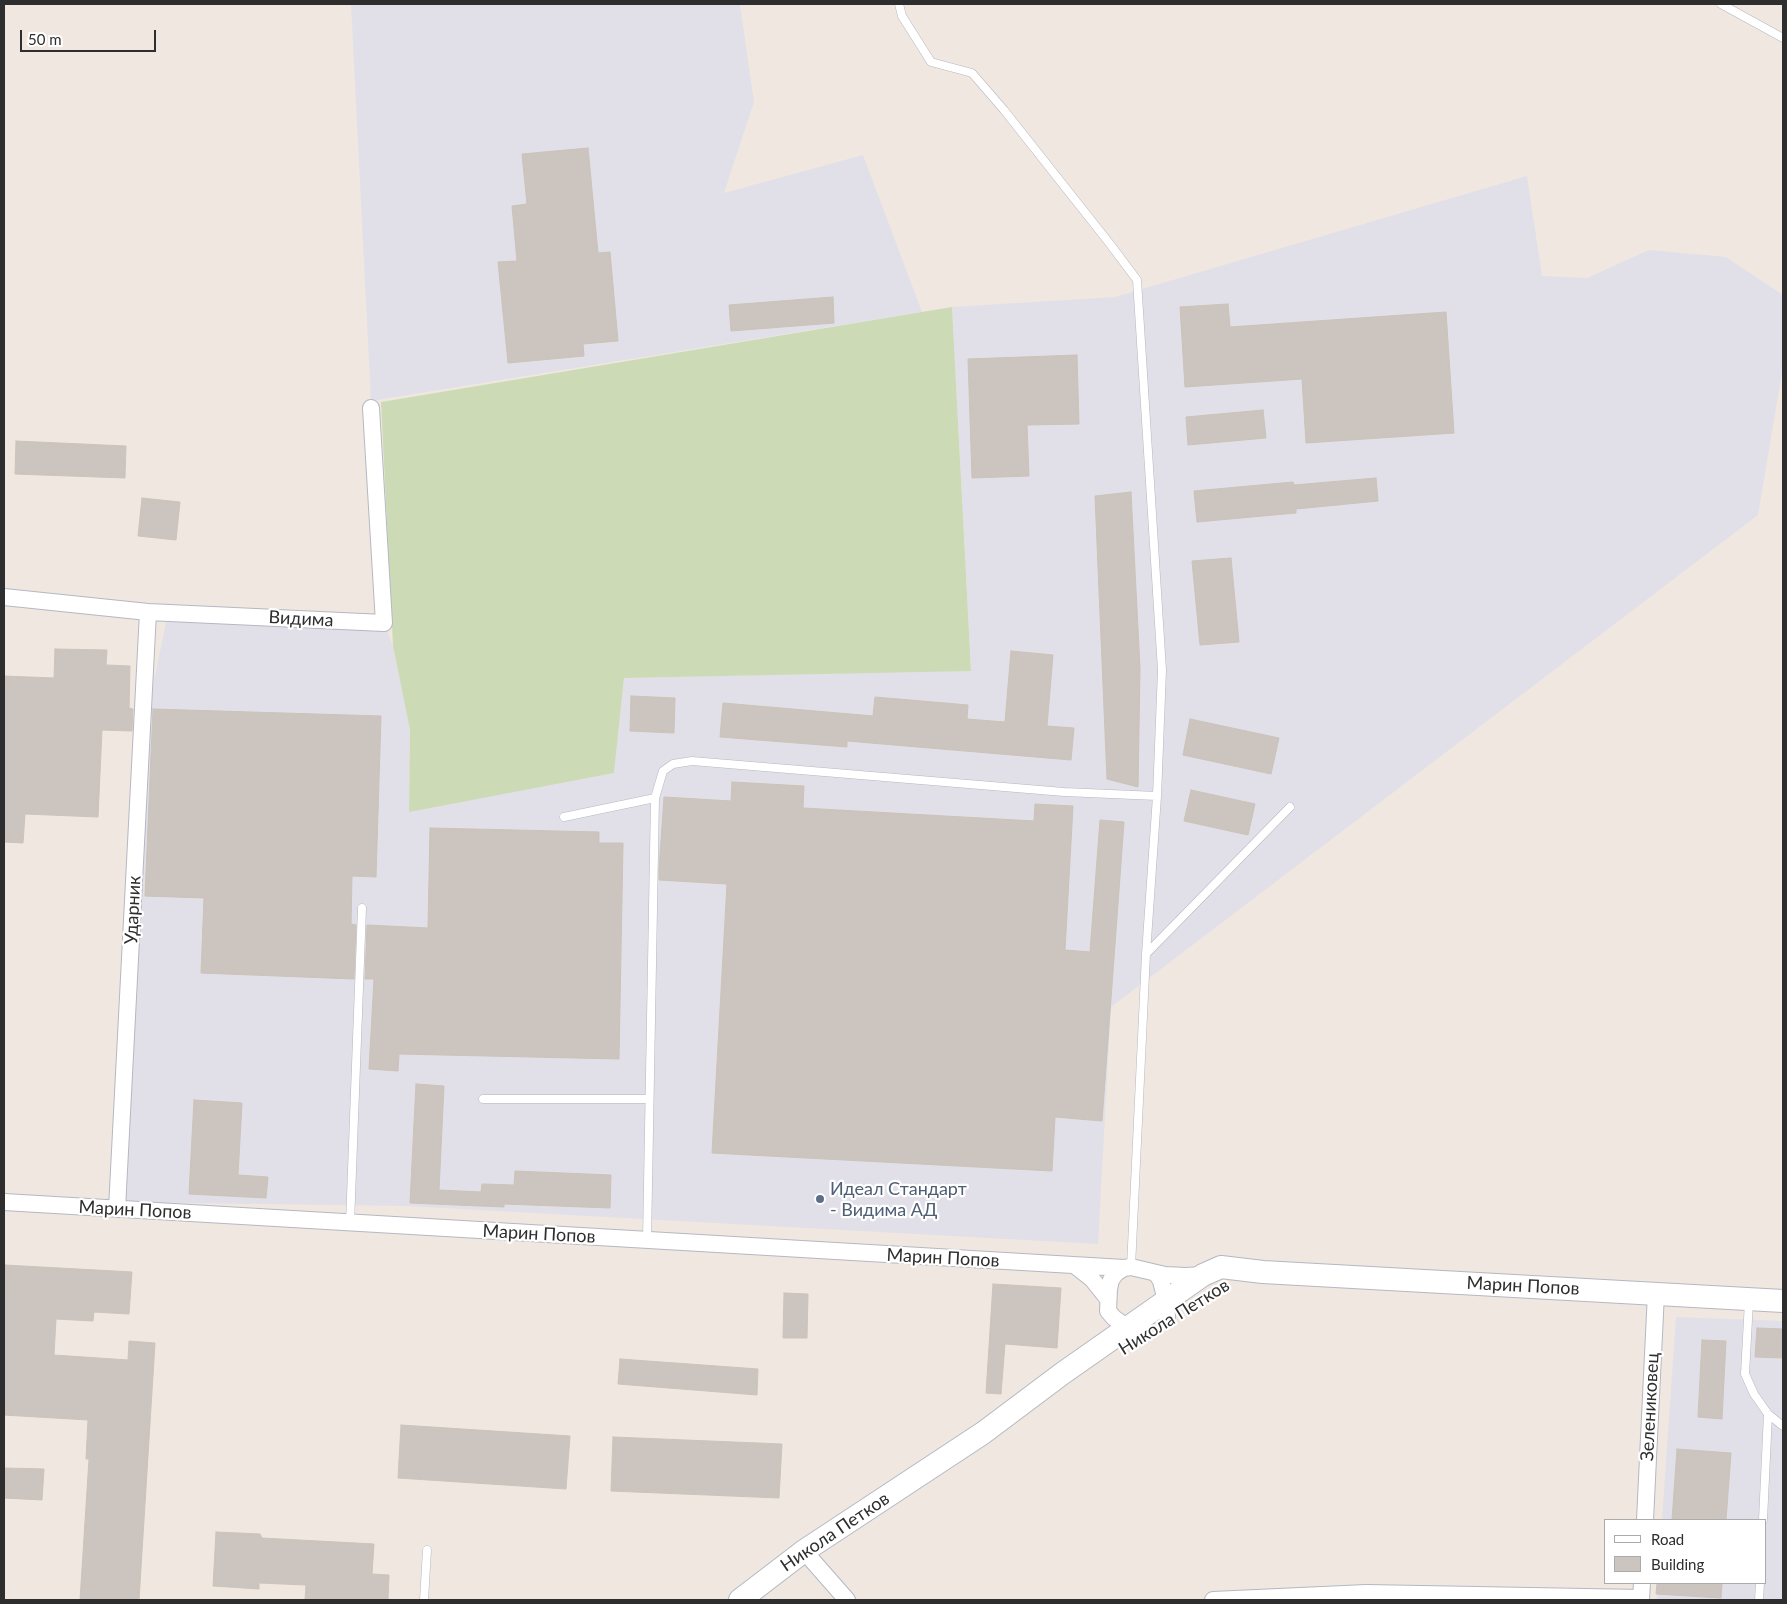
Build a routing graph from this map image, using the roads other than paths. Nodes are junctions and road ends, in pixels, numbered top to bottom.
1 (899, 4) edge
2 (1721, 4) edge
3 (1783, 38) edge
4 (372, 408) dead end
5 (4, 597) edge
6 (148, 612) junction
7 (1157, 796) junction
8 (655, 798) junction
9 (1290, 807) dead end
10 (564, 817) dead end
11 (362, 908) dead end
12 (1146, 954) junction
13 (483, 1099) dead end
14 (650, 1099) junction
15 (4, 1202) edge
16 (117, 1209) junction
17 (350, 1223) junction
18 (647, 1240) junction
19 (1074, 1265) junction
20 (1128, 1267) junction
21 (1263, 1272) junction
22 (1156, 1273) junction
23 (1203, 1275) junction
24 (1656, 1293) junction
25 (1108, 1299) junction
26 (1750, 1299) junction
27 (1783, 1301) edge
28 (1167, 1309) junction
29 (1136, 1330) junction
30 (1768, 1414) junction
31 (1783, 1426) edge
32 (1645, 1519) edge
33 (1763, 1519) edge
34 (427, 1550) dead end
35 (804, 1551) junction
36 (1760, 1584) edge
37 (1641, 1594) edge
38 (838, 1597) edge
39 (424, 1600) edge
40 (740, 1600) edge
41 (1213, 1600) edge
42 (1759, 1600) edge

1 - 7 lane
2 - 3 lane
4 - 6 street, Видима
5 - 6 street, Видима
6 - 16 street, Ударник
7 - 8 lane
7 - 12 lane
8 - 10 lane
8 - 14 lane
9 - 12 lane
11 - 17 lane
12 - 20 lane
13 - 14 lane
14 - 18 lane
15 - 16 street, Марин Попов
16 - 17 street, Марин Попов
17 - 18 street, Марин Попов
18 - 19 street, Марин Попов
19 - 20 street, Марин Попов
19 - 25 street
20 - 22 street
20 - 25 street
21 - 23 main road, Никола Петков
21 - 24 main road, Марин Попов
21 - 28 main road, Никола Петков
22 - 23 street
22 - 28 street
23 - 28 main road, Никола Петков
24 - 26 main road, Марин Попов
24 - 32 street, Зелениковец
25 - 29 street
26 - 27 main road, Марин Попов
26 - 30 lane
28 - 29 main road, Никола Петков
29 - 35 main road, Никола Петков
30 - 31 lane
30 - 33 lane
34 - 39 lane
35 - 38 street
35 - 40 main road, Никола Петков
36 - 42 lane
37 - 41 street

